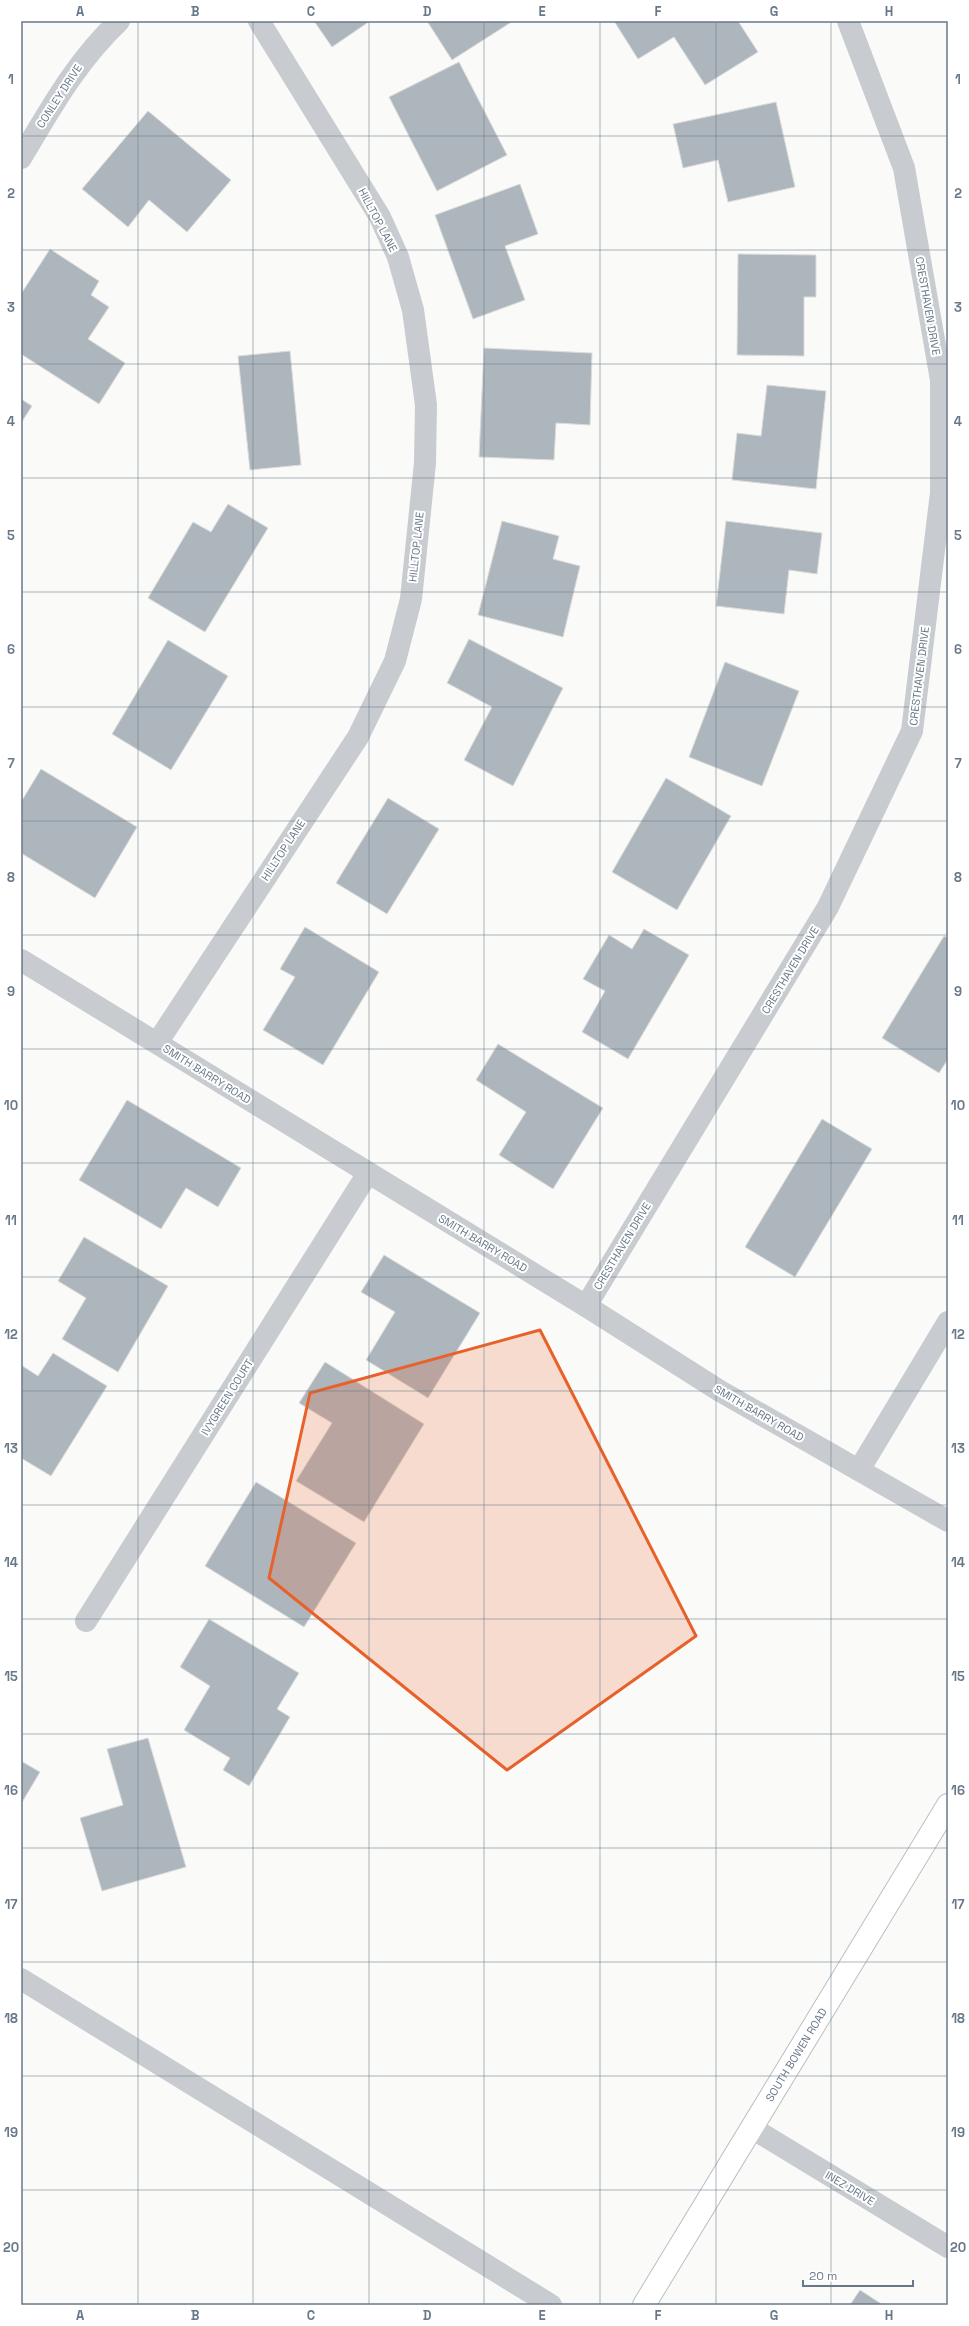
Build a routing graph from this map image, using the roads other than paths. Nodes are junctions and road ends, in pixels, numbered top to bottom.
1 (118, 21) edge
2 (260, 21) edge
3 (848, 21) edge
4 (21, 158) edge
5 (944, 379) edge
6 (21, 960) edge
7 (156, 1044) junction
8 (368, 1173) junction
9 (586, 1306) junction
10 (948, 1322) edge
11 (859, 1470) junction
12 (948, 1521) edge
13 (86, 1621) dead end
14 (948, 1804) edge
15 (21, 1979) edge
16 (752, 2128) junction
17 (948, 2247) edge
18 (551, 2305) edge
19 (644, 2305) edge

1 - 4 street, CONLEY DRIVE
2 - 7 street, HILLTOP LANE
3 - 5 street, CRESTHAVEN DRIVE
5 - 9 street, CRESTHAVEN DRIVE
6 - 7 street, SMITH BARRY ROAD
7 - 8 street, SMITH BARRY ROAD
8 - 9 street, SMITH BARRY ROAD
8 - 13 street, IVYGREEN COURT
9 - 11 street, SMITH BARRY ROAD
10 - 11 street
11 - 12 street, SMITH BARRY ROAD
14 - 16 main road, SOUTH BOWEN ROAD
15 - 18 street
16 - 17 street, INEZ DRIVE
16 - 19 main road, SOUTH BOWEN ROAD

